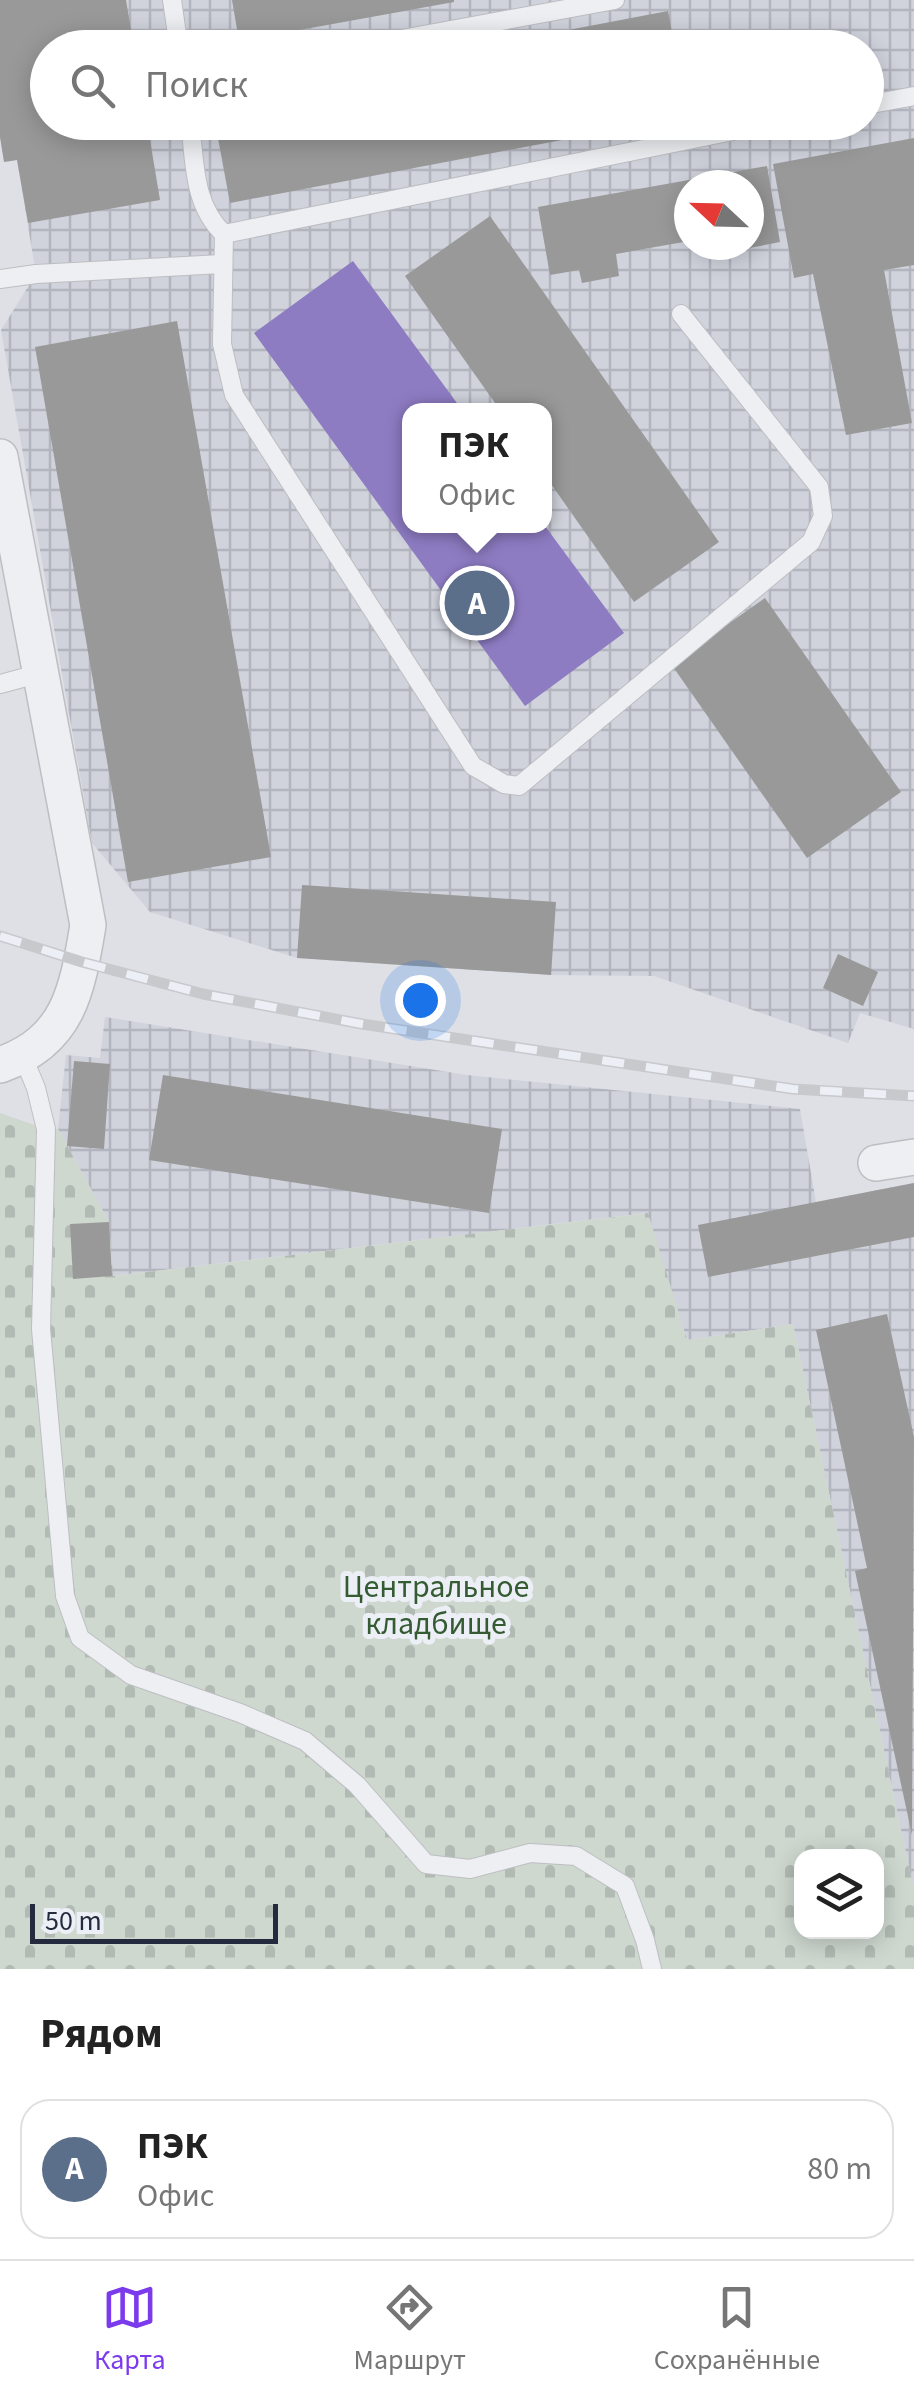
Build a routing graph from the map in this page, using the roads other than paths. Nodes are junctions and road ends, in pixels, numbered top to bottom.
1 (172, 0) edge
2 (615, 0) edge
3 (575, 3) edge
4 (176, 30) edge
5 (442, 30) edge
6 (914, 96) edge
7 (884, 102) edge
8 (192, 140) edge
9 (684, 140) edge
10 (224, 234) junction
11 (222, 264) junction
12 (0, 279) edge
13 (681, 314) dead end
14 (0, 457) edge
15 (41, 673) junction
16 (0, 684) edge
17 (12, 1061) edge
18 (914, 1158) edge
19 (876, 1163) dead end
20 (652, 1969) edge

1 - 4 lane
2 - 3 lane
3 - 5 lane
6 - 7 lane
8 - 10 lane
9 - 10 lane
10 - 11 lane
11 - 12 lane
11 - 13 lane
14 - 15 street
15 - 16 lane
15 - 17 street
17 - 20 lane
18 - 19 street

